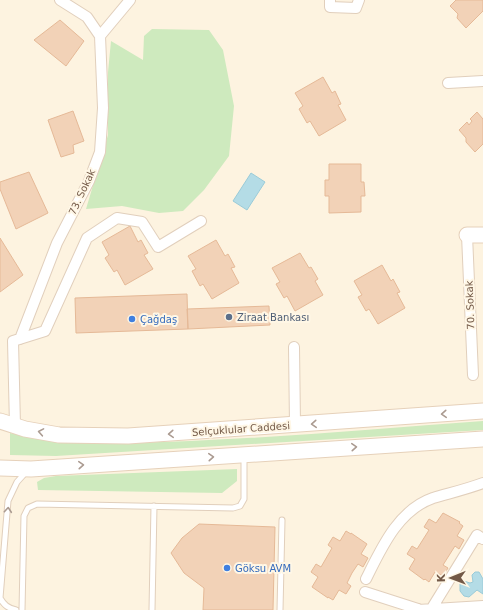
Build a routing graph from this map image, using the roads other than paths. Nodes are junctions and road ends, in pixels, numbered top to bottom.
1 (60, 0) edge
2 (130, 0) edge
3 (330, 0) edge
4 (359, 0) edge
5 (100, 36) junction
6 (483, 81) edge
7 (448, 83) dead end
8 (202, 221) dead end
9 (468, 235) joint
10 (483, 235) edge
11 (20, 339) junction
12 (294, 347) dead end
13 (473, 375) dead end
14 (483, 412) edge
15 (0, 421) edge
16 (295, 425) junction
17 (15, 426) junction
18 (483, 439) edge
19 (244, 455) junction
20 (0, 468) edge
21 (31, 469) junction
22 (483, 483) edge
23 (154, 506) junction
24 (282, 520) dead end
25 (483, 539) edge
26 (366, 579) dead end
27 (365, 592) dead end
28 (483, 606) edge
29 (432, 608) junction
30 (418, 609) edge
31 (16, 610) edge
32 (22, 610) edge
33 (152, 610) edge
34 (280, 610) edge

1 - 5 street
2 - 5 street
3 - 4 street
5 - 11 street, 73. Sokak
6 - 7 street
8 - 11 street
9 - 10 main road
9 - 13 street, 70. Sokak
11 - 17 street, 73. Sokak
12 - 16 street
14 -> 16 main road, Selçuklular Caddesi
15 - 17 main road, Selçuklular Caddesi
16 -> 17 main road, Selçuklular Caddesi
19 -> 18 main road
21 -> 19 main road
19 - 23 lane
20 - 21 main road
31 -> 21 lane
22 - 26 street
23 - 32 lane
23 - 33 lane
24 - 34 lane
25 - 29 street
27 - 30 street
28 - 29 street
29 - 30 street

